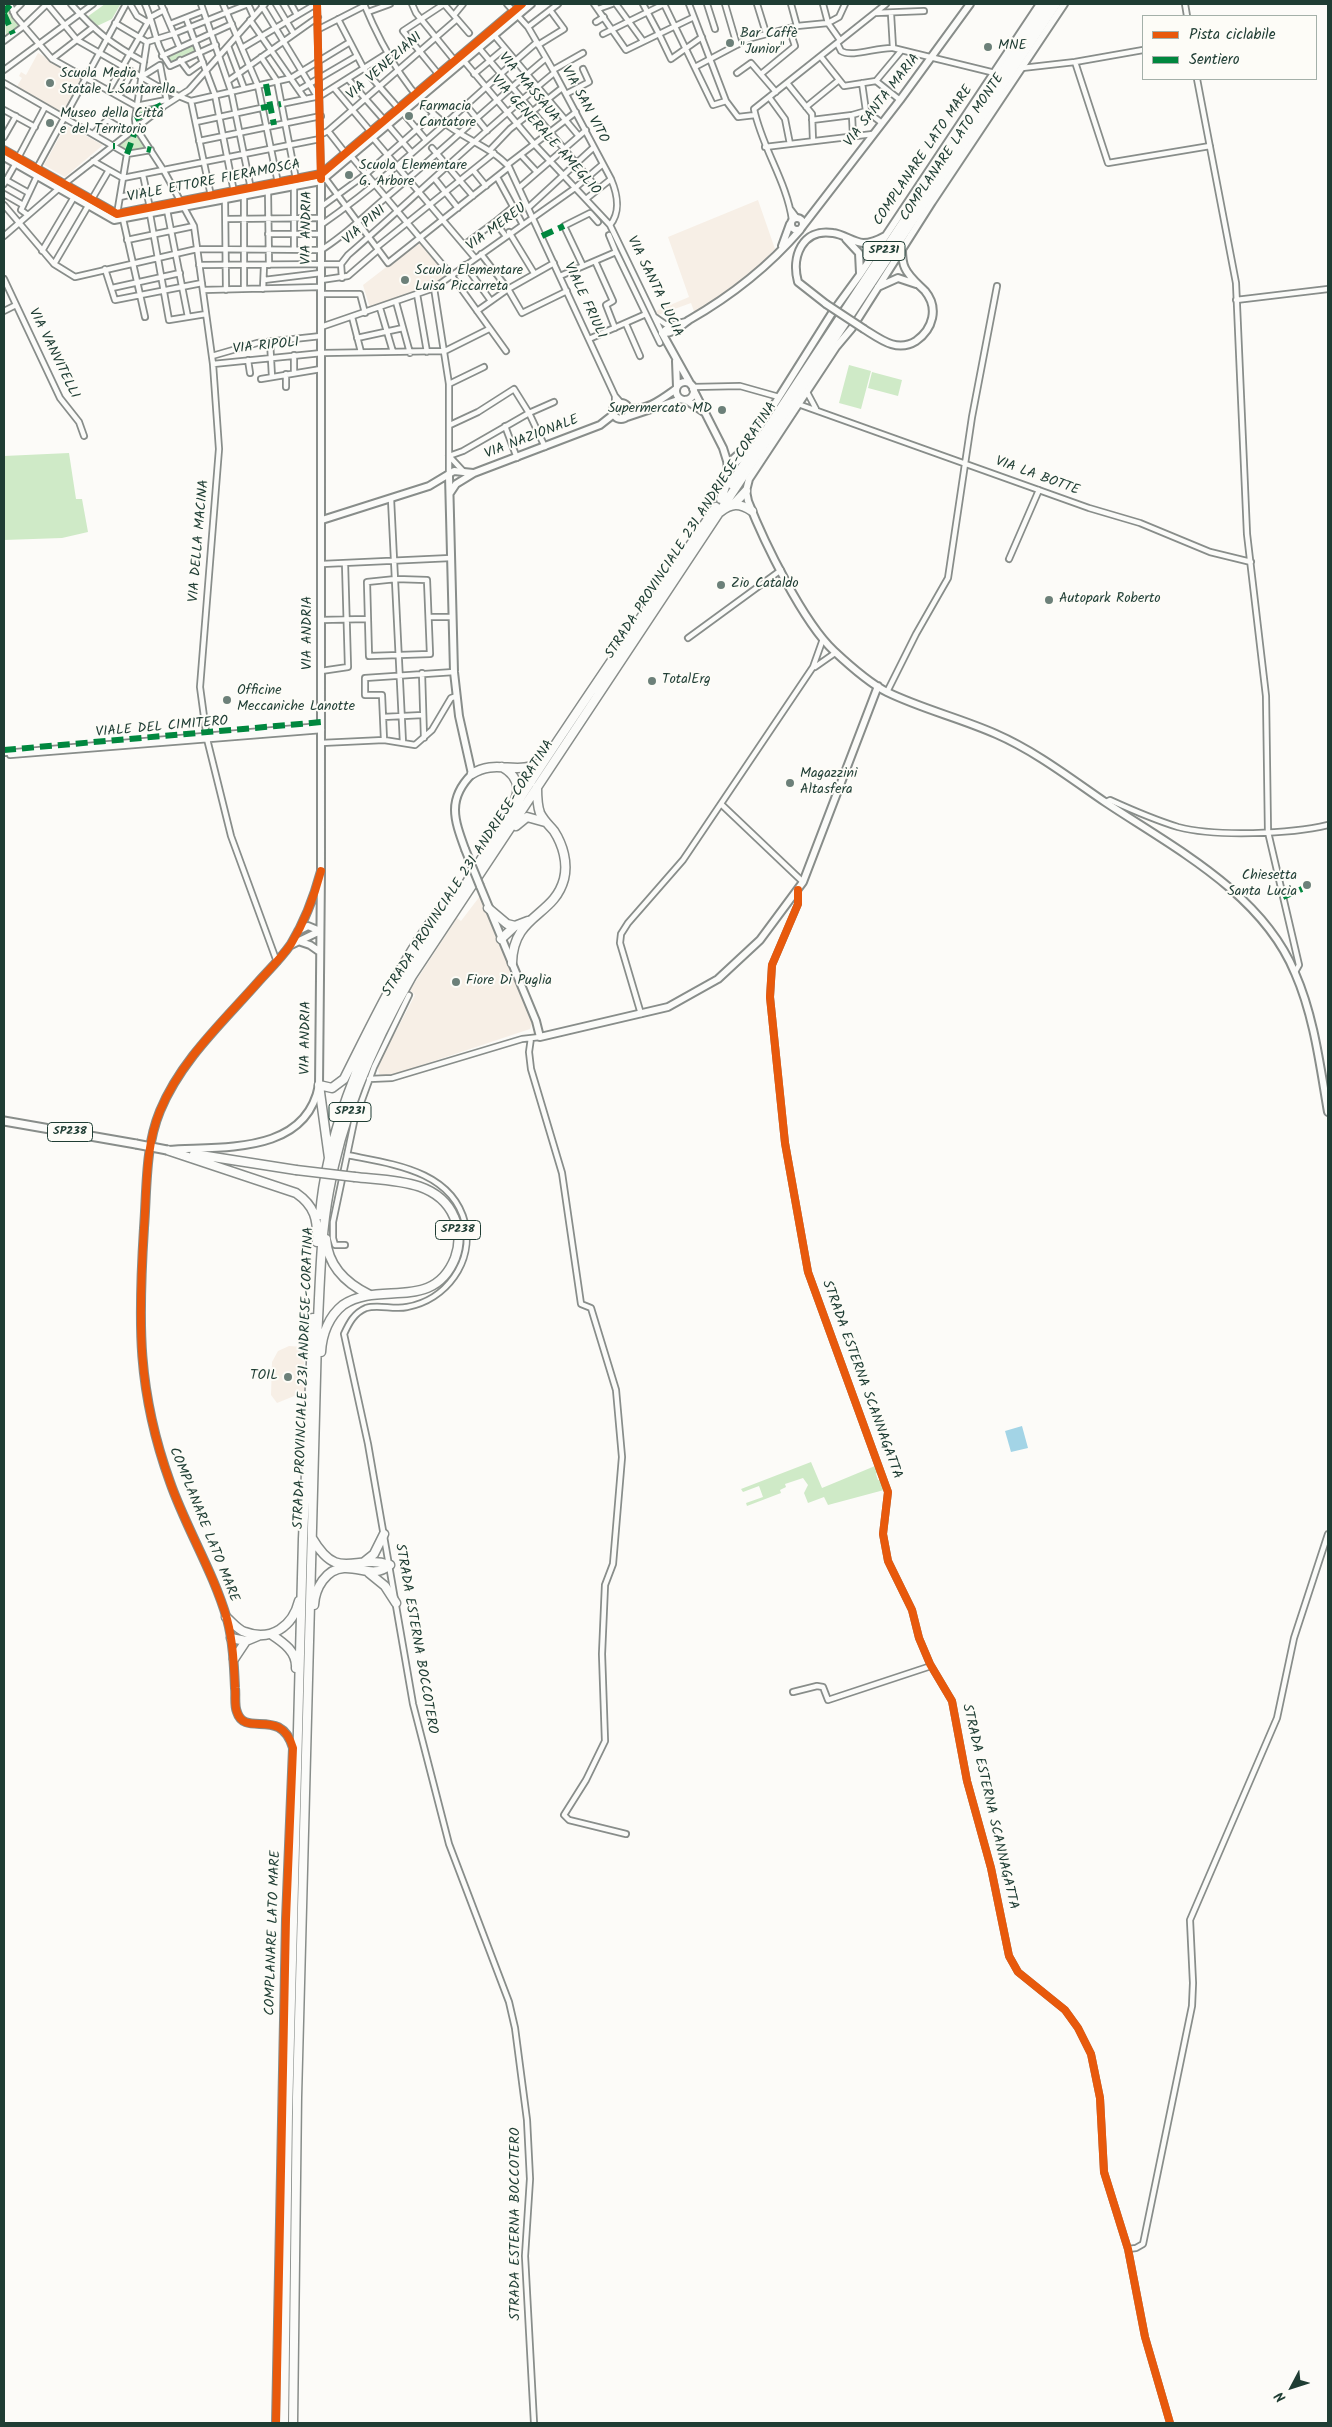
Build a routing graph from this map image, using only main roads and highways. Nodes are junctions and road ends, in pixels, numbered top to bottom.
1 (1047, 4) edge
2 (1056, 4) edge
3 (728, 464) road end
4 (746, 491) road end
5 (721, 499) junction
6 (734, 504) junction
7 (752, 511) road end
8 (717, 515) junction
9 (546, 759) junction
10 (502, 767) junction
11 (472, 774) road end
12 (537, 787) junction
13 (545, 822) junction
14 (496, 835) junction
15 (505, 835) junction
16 (459, 894) junction
17 (488, 908) road end
18 (530, 921) junction
19 (515, 926) junction
20 (516, 937) junction
21 (512, 963) road end
22 (4, 1121) edge
23 (167, 1150) junction
24 (329, 1163) junction
25 (329, 1190) junction
26 (318, 1251) junction
27 (370, 1295) junction
28 (315, 1423) junction
29 (384, 1534) road end
30 (307, 1538) junction
31 (360, 1565) junction
32 (369, 1572) junction
33 (396, 1603) road end
34 (226, 1617) road end
35 (309, 1631) junction
36 (243, 1632) junction
37 (272, 1635) junction
38 (258, 1636) junction
39 (246, 1641) junction
40 (234, 1659) road end
41 (299, 1704) junction
42 (284, 2423) edge
43 (293, 2423) edge

1 - 5 highway, STRADA PROVINCIALE 231 ANDRIESE-CORATINA / SP231
2 - 8 highway, STRADA PROVINCIALE 231 ANDRIESE-CORATINA / SP231
3 - 5 highway
4 - 6 highway
5 - 9 highway, STRADA PROVINCIALE 231 ANDRIESE-CORATINA / SP231
6 - 7 highway
6 - 8 highway
8 - 12 highway, STRADA PROVINCIALE 231 ANDRIESE-CORATINA / SP231
9 - 10 highway
9 - 14 highway, STRADA PROVINCIALE 231 ANDRIESE-CORATINA / SP231
10 - 11 highway
10 - 14 highway
12 - 13 highway
12 - 15 highway, STRADA PROVINCIALE 231 ANDRIESE-CORATINA / SP231
13 - 15 highway
13 - 18 highway
14 - 16 highway, STRADA PROVINCIALE 231 ANDRIESE-CORATINA / SP231
15 - 25 highway, STRADA PROVINCIALE 231 ANDRIESE-CORATINA / SP231
16 - 24 highway, STRADA PROVINCIALE 231 ANDRIESE-CORATINA / SP231
16 - 24 highway
17 - 19 highway
18 - 19 highway
18 - 20 highway
19 - 20 highway
20 - 21 highway
22 - 23 main road, SP238, bridge
23 - 26 highway
23 - 27 highway, SP238, bridge
24 - 26 highway, STRADA PROVINCIALE 231 ANDRIESE-CORATINA / SP231
25 - 27 highway
25 - 28 highway, STRADA PROVINCIALE 231 ANDRIESE-CORATINA / SP231
26 - 30 highway, STRADA PROVINCIALE 231 ANDRIESE-CORATINA / SP231
27 - 28 highway
28 - 30 highway, STRADA PROVINCIALE 231 ANDRIESE-CORATINA / SP231
29 - 31 highway
30 - 31 highway
30 - 35 highway, STRADA PROVINCIALE 231 ANDRIESE-CORATINA / SP231
30 - 37 highway
30 - 41 highway, STRADA PROVINCIALE 231 ANDRIESE-CORATINA / SP231
31 - 32 highway
32 - 33 highway
32 - 35 highway
34 - 36 highway
35 - 43 highway, STRADA PROVINCIALE 231 ANDRIESE-CORATINA / SP231
36 - 38 highway
36 - 39 highway
37 - 38 highway
37 - 41 highway
38 - 39 highway
39 - 40 highway
41 - 42 highway, STRADA PROVINCIALE 231 ANDRIESE-CORATINA / SP231

